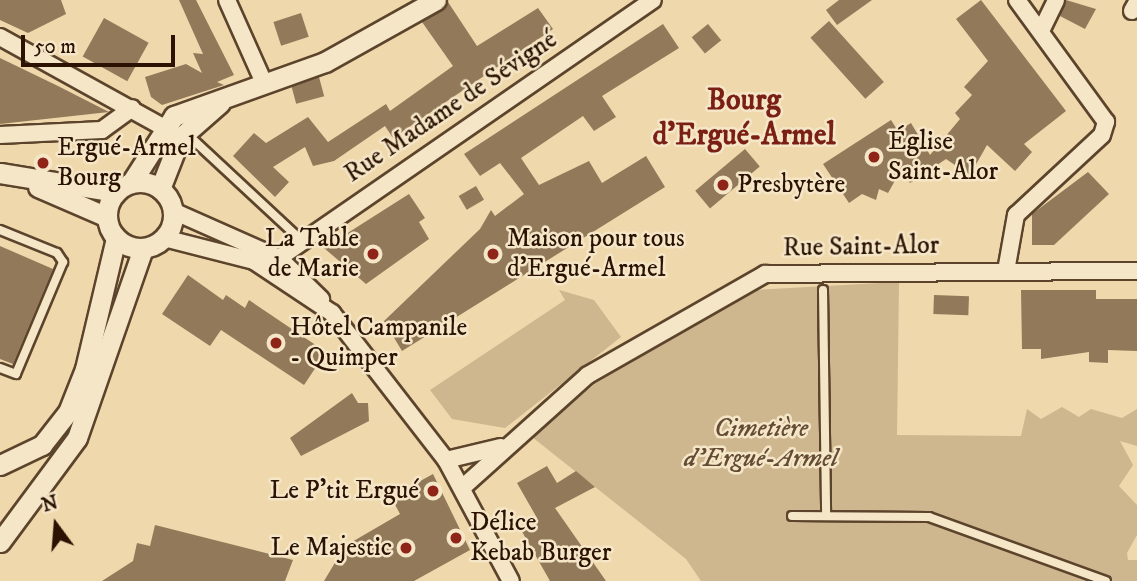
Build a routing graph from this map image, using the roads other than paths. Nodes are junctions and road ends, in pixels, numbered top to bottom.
1 (227, 0) edge
2 (436, 0) edge
3 (653, 0) edge
4 (1017, 0) edge
5 (1056, 0) edge
6 (1041, 31) junction
7 (0, 37) edge
8 (265, 85) junction
9 (226, 99) junction
10 (132, 108) junction
11 (163, 127) junction
12 (185, 133) junction
13 (0, 135) edge
14 (6, 174) edge
15 (123, 188) junction
16 (160, 190) junction
17 (173, 211) junction
18 (107, 217) junction
19 (0, 230) edge
20 (116, 238) junction
21 (164, 238) junction
22 (300, 239) junction
23 (143, 248) junction
24 (279, 258) junction
25 (254, 261) junction
26 (1006, 271) junction
27 (1137, 271) edge
28 (277, 275) junction
29 (823, 290) dead end
30 (326, 307) junction
31 (0, 368) edge
32 (512, 441) junction
33 (446, 460) junction
34 (0, 465) edge
35 (462, 488) junction
36 (825, 515) junction
37 (792, 516) dead end
38 (0, 542) edge
39 (511, 581) edge
40 (1106, 581) edge

1 - 8 street
2 - 8 street
3 - 22 street, Rue Madame de Sévigné
4 - 6 street
5 - 6 street
6 - 26 street
7 - 10 street
8 - 9 street
9 - 11 street
9 - 12 street
10 - 11 street
10 - 13 street
11 - 15 street
12 - 16 street
12 - 22 lane
14 - 15 street
14 - 18 street
15 - 16 street
15 - 18 street
16 - 17 street
17 - 21 street
17 - 24 street
18 - 20 street
19 - 31 lane
20 - 23 street
20 - 34 street
21 - 23 street
21 - 25 street
22 - 24 street, Rue Madame de Sévigné
23 - 38 street
24 - 25 street
24 - 28 street
24 - 30 street
25 - 28 street
26 - 27 street, Rue Saint-Alor
26 - 32 street, Rue Saint-Alor
28 - 30 street
29 - 36 lane
30 - 33 street
32 - 33 street, Rue Saint-Alor
32 - 35 street, Rue Saint-Alor
33 - 35 street
35 - 39 street
36 - 37 lane
36 - 40 lane

